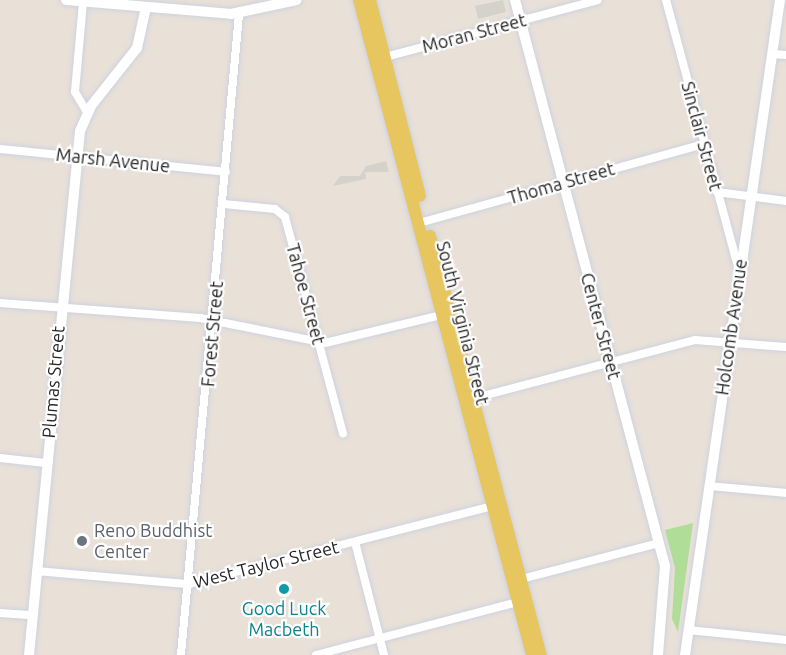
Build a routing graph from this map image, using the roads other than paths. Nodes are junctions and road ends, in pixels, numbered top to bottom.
1 (66, 0) edge
2 (297, 0) edge
3 (360, 0) edge
4 (369, 0) edge
5 (515, 0) edge
6 (597, 0) edge
7 (666, 0) edge
8 (780, 0) edge
9 (83, 2) junction
10 (147, 4) edge
11 (239, 14) junction
12 (520, 21) junction
13 (772, 54) junction
14 (786, 55) edge
15 (385, 57) junction
16 (87, 112) junction
17 (704, 144) junction
18 (0, 149) edge
19 (76, 157) junction
20 (226, 172) junction
21 (563, 183) junction
22 (717, 192) junction
23 (750, 197) junction
24 (786, 201) edge
25 (224, 204) junction
26 (422, 222) junction
27 (740, 270) junction
28 (0, 303) edge
29 (60, 307) junction
30 (441, 315) junction
31 (213, 321) junction
32 (730, 340) junction
33 (319, 343) junction
34 (786, 347) edge
35 (458, 357) junction
36 (610, 362) junction
37 (475, 398) junction
38 (343, 433) dead end
39 (0, 458) edge
40 (46, 463) junction
41 (709, 486) junction
42 (786, 493) edge
43 (492, 506) junction
44 (504, 514) junction
45 (354, 542) junction
46 (658, 543) junction
47 (36, 571) junction
48 (521, 579) junction
49 (189, 584) junction
50 (518, 602) junction
51 (0, 613) edge
52 (32, 615) junction
53 (688, 630) junction
54 (379, 638) junction
55 (786, 640) edge
56 (28, 655) edge
57 (181, 655) edge
58 (316, 655) edge
59 (384, 655) edge
60 (532, 655) edge
61 (541, 655) edge
62 (658, 655) edge
63 (685, 655) edge

1 - 9 street
2 - 11 street
3 - 26 main road, South Virginia Street
4 - 15 main road, South Virginia Street
5 - 12 street, Center Street
6 - 12 street, Moran Street
7 - 17 street, Sinclair Street
8 - 13 street, Holcomb Avenue
9 - 10 street
9 - 16 street
10 - 11 street
10 - 16 street, Plumas Street
11 - 20 street, Forest Street
12 - 15 street, Moran Street
12 - 21 street, Center Street
13 - 14 street
13 - 23 street, Holcomb Avenue
15 - 26 main road, South Virginia Street
16 - 19 street, Plumas Street
17 - 21 street, Thoma Street
17 - 22 street, Sinclair Street
18 - 19 street, Marsh Avenue
19 - 20 street, Marsh Avenue
19 - 29 street, Plumas Street
20 - 25 street, Forest Street
21 - 26 street, Thoma Street
21 - 36 street, Center Street
22 - 23 street
22 - 27 street, Sinclair Street
23 - 24 street
23 - 27 street, Holcomb Avenue
25 - 31 street, Forest Street
25 - 33 street, Tahoe Street
26 - 30 main road, South Virginia Street
26 - 35 main road, South Virginia Street
27 - 32 street, Holcomb Avenue
28 - 29 street
29 - 31 street
29 - 40 street, Plumas Street
30 - 33 street
30 - 35 main road, South Virginia Street
31 - 33 street
31 - 49 street, Forest Street
32 - 34 street
32 - 36 street
32 - 41 street, Holcomb Avenue
33 - 38 street, Tahoe Street
35 - 37 main road, South Virginia Street
35 - 43 main road, South Virginia Street
36 - 37 street
36 - 46 street, Center Street
37 - 44 main road, South Virginia Street
39 - 40 street
40 - 47 street, Plumas Street
41 - 42 street
41 - 53 street, Holcomb Avenue
43 - 44 main road
43 - 45 street, West Taylor Street
43 - 50 main road, South Virginia Street
44 - 48 main road, South Virginia Street
45 - 49 street, West Taylor Street
45 - 54 street
46 - 48 street
46 - 62 street, Center Street
47 - 49 street, West Taylor Street
47 - 52 street, Plumas Street
48 - 61 main road, South Virginia Street
49 - 57 street, Forest Street
50 - 54 street
50 - 60 main road, South Virginia Street
51 - 52 street
52 - 56 street, Plumas Street
53 - 55 street
53 - 63 street, Holcomb Avenue
54 - 58 street
54 - 59 street

